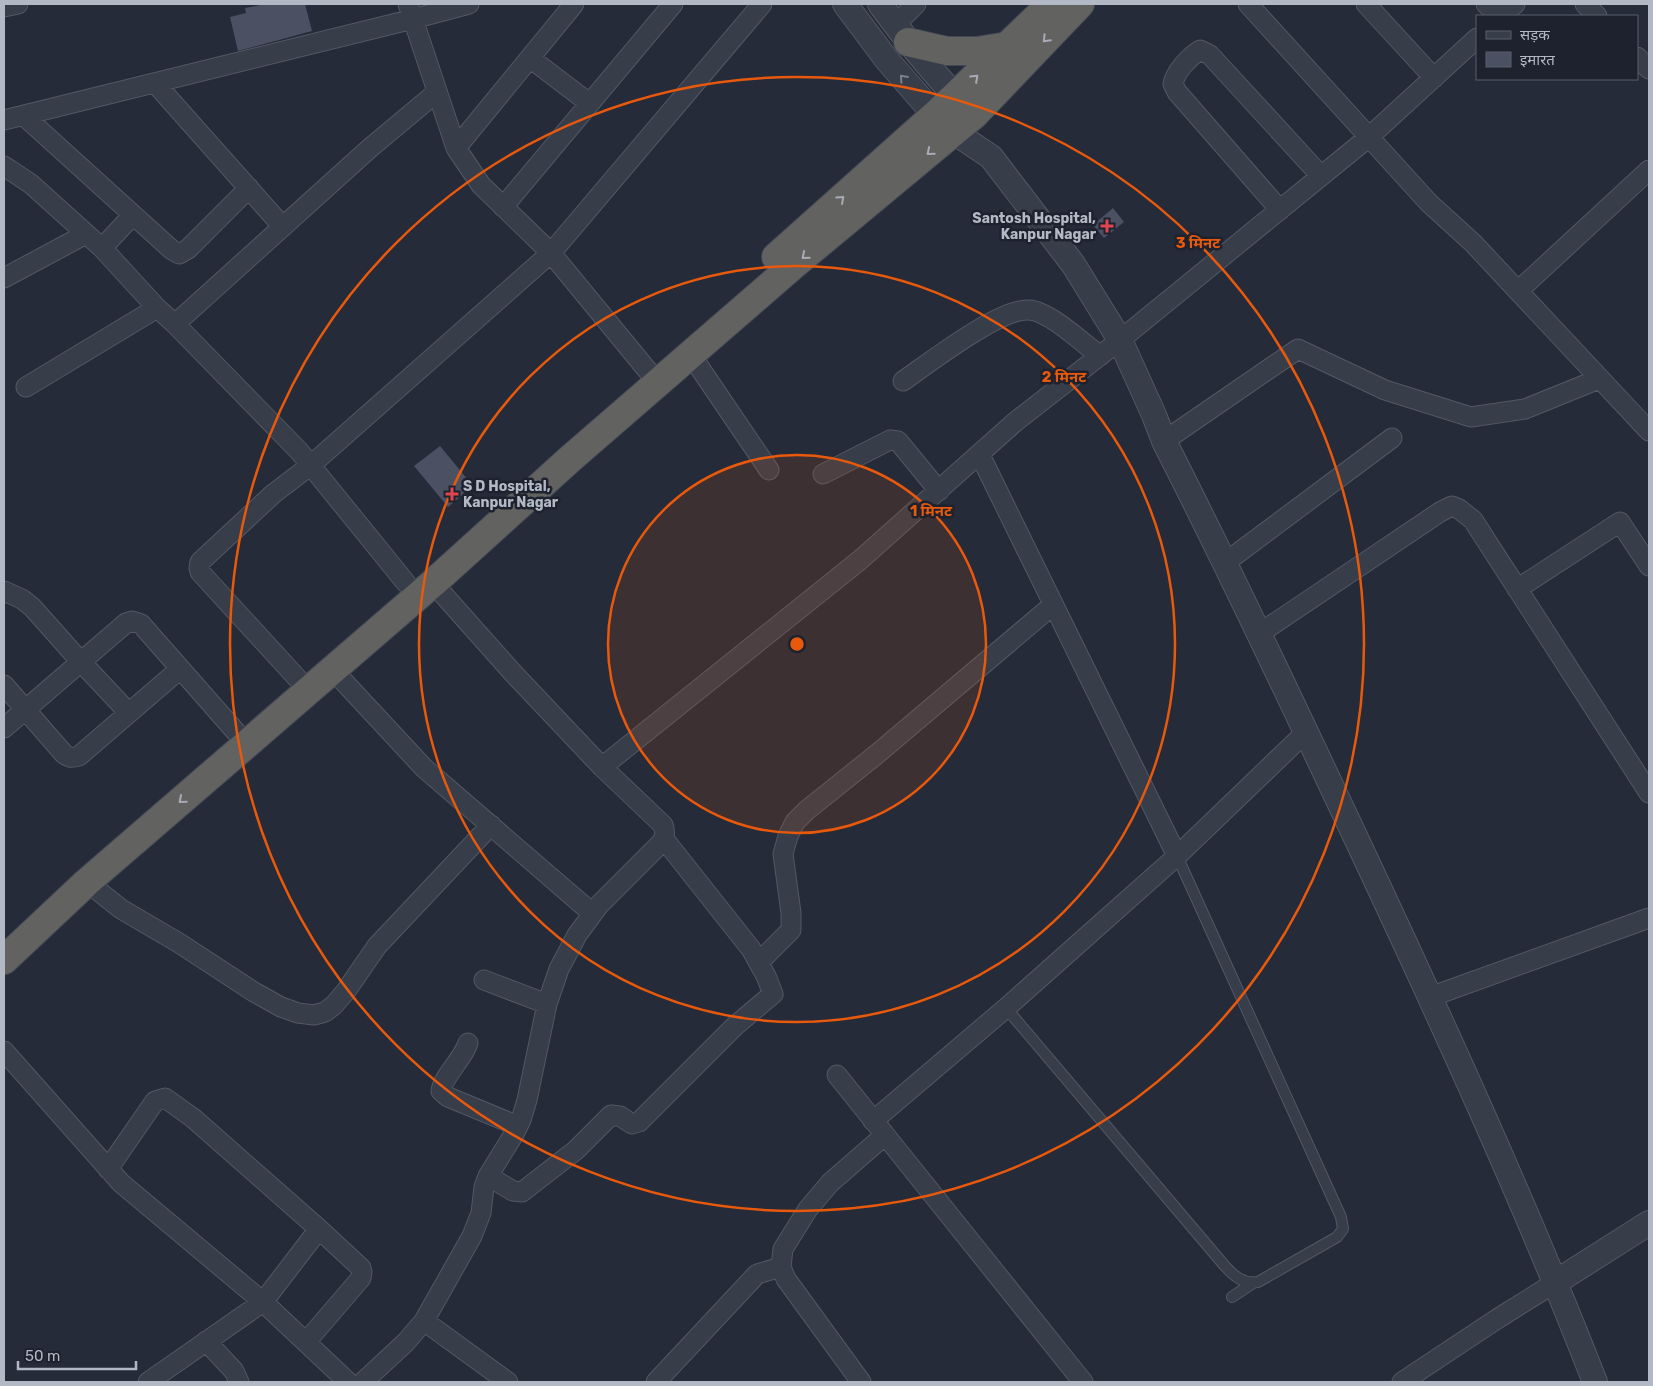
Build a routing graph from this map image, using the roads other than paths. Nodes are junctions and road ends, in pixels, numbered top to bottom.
1 (18, 4) edge
2 (469, 4) edge
3 (574, 4) edge
4 (673, 4) edge
5 (762, 4) edge
6 (845, 4) edge
7 (880, 4) edge
8 (916, 4) edge
9 (1051, 4) edge
10 (1080, 4) edge
11 (1248, 4) edge
12 (1366, 4) edge
13 (1486, 4) edge
14 (1515, 4) edge
15 (1585, 4) edge
16 (4, 7) edge
17 (411, 12) edge
18 (1499, 15) edge
19 (1501, 15) edge
20 (1597, 15) edge
21 (902, 33) junction
22 (1476, 39) edge
23 (1008, 46) junction
24 (1638, 57) edge
25 (530, 58) junction
26 (1649, 69) edge
27 (1434, 78) junction
28 (155, 83) junction
29 (437, 92) junction
30 (955, 96) junction
31 (589, 104) junction
32 (23, 115) junction
33 (974, 115) junction
34 (4, 120) edge
35 (944, 124) junction
36 (1369, 137) junction
37 (456, 148) junction
38 (991, 157) junction
39 (4, 166) edge
40 (1649, 170) edge
41 (1321, 176) junction
42 (249, 188) junction
43 (503, 207) junction
44 (1280, 210) junction
45 (133, 215) junction
46 (283, 227) junction
47 (86, 234) junction
48 (102, 248) junction
49 (551, 253) junction
50 (4, 278) edge
51 (1518, 291) junction
52 (157, 308) junction
53 (175, 324) junction
54 (1120, 340) junction
55 (691, 355) junction
56 (1100, 356) junction
57 (648, 370) junction
58 (1599, 378) junction
59 (903, 381) dead end
60 (26, 387) dead end
61 (1649, 431) edge
62 (1392, 438) dead end
63 (1164, 441) junction
64 (980, 455) junction
65 (311, 466) junction
66 (769, 470) dead end
67 (823, 474) dead end
68 (939, 491) junction
69 (1643, 543) edge
70 (1226, 562) junction
71 (1649, 566) edge
72 (406, 583) junction
73 (433, 584) junction
74 (1517, 589) junction
75 (4, 591) edge
76 (1053, 605) junction
77 (1260, 633) junction
78 (80, 662) junction
79 (180, 669) junction
80 (332, 669) junction
81 (297, 678) junction
82 (4, 685) edge
83 (25, 710) junction
84 (129, 713) junction
85 (4, 728) edge
86 (236, 732) junction
87 (1306, 732) junction
88 (602, 767) junction
89 (1649, 793) edge
90 (491, 825) junction
91 (664, 839) junction
92 (1177, 856) junction
93 (87, 882) junction
94 (592, 913) junction
95 (1649, 918) edge
96 (4, 936) edge
97 (4, 960) edge
98 (759, 962) junction
99 (484, 980) dead end
100 (1430, 997) junction
101 (547, 1004) junction
102 (1006, 1008) junction
103 (468, 1043) dead end
104 (4, 1051) edge
105 (837, 1075) dead end
106 (518, 1126) junction
107 (879, 1128) junction
108 (108, 1169) junction
109 (488, 1176) junction
110 (1649, 1224) edge
111 (319, 1229) junction
112 (781, 1267) junction
113 (1556, 1282) junction
114 (1253, 1283) junction
115 (1232, 1297) dead end
116 (262, 1302) junction
117 (424, 1321) junction
118 (206, 1341) junction
119 (306, 1342) junction
120 (148, 1382) edge
121 (239, 1382) edge
122 (348, 1382) edge
123 (363, 1382) edge
124 (508, 1382) edge
125 (656, 1382) edge
126 (861, 1382) edge
127 (1083, 1382) edge
128 (1402, 1382) edge
129 (1595, 1382) edge

1 - 16 street
2 - 17 street
3 - 25 street
4 - 31 street
5 - 49 street
35 -> 6 street
7 - 21 street
8 - 21 street
9 - 23 highway
10 -> 33 highway
11 - 36 street
12 - 27 street
13 - 18 street
14 - 19 street
15 - 20 street
17 - 28 street
17 - 29 street
21 - 23 highway
21 - 30 street
22 - 27 street
30 -> 23 highway
24 - 26 street
25 - 31 street
25 - 37 street
27 - 36 street
28 - 32 street
28 - 42 street
29 - 37 street
29 - 46 street
30 - 33 street
30 - 35 highway
31 - 43 street
32 - 34 street
32 - 45 street
33 - 35 highway
33 - 38 street
35 - 38 street
35 -> 55 highway
57 -> 35 highway
36 - 41 street
36 - 51 street
37 - 43 street
38 - 54 street
39 - 47 street
40 - 51 street
41 - 44 street
41 - 44 street
42 - 45 street
42 - 46 street
43 - 49 street
44 - 54 street
45 - 48 street
46 - 53 street
47 - 48 street
47 - 50 street
48 - 52 street
49 - 57 street
49 - 65 street
51 - 58 street
52 - 53 street
52 - 60 street
53 - 65 street
54 - 56 street
54 - 63 street
55 - 66 street
55 - 73 highway
56 - 59 street
56 - 64 street
57 - 72 highway
58 - 61 street
58 - 63 street
62 - 70 street
63 - 70 street
64 - 68 street
64 - 76 street
65 - 72 street
65 - 81 street
67 - 68 street
68 - 88 street
69 - 71 street
69 - 74 street
70 - 77 street
72 - 81 highway
73 - 80 highway
73 - 88 street
74 - 77 street
74 - 89 street
75 - 78 street
76 - 92 street
76 - 98 street
77 - 87 street
78 - 79 street
78 - 83 street
78 - 84 street
79 - 84 street
79 - 86 street
80 - 90 street
80 -> 93 highway
81 - 86 highway
82 - 83 street
83 - 84 street
83 - 85 street
86 - 96 highway
87 - 92 street
87 - 100 street
88 - 91 street
90 - 93 street
90 - 94 street
91 - 94 street
91 - 98 street
92 - 102 street
92 - 114 lane
93 - 97 highway
94 - 101 street
95 - 100 street
98 - 109 street
99 - 101 street
100 - 113 street
101 - 106 street
102 - 107 street
102 - 114 lane
103 - 106 street
104 - 108 street
105 - 107 street
106 - 109 street
107 - 112 street
107 - 127 street
108 - 111 street
108 - 116 street
109 - 117 street
110 - 113 street
111 - 116 street
111 - 119 street
112 - 125 street
112 - 126 street
113 - 128 street
113 - 129 street
114 - 115 lane
116 - 118 street
116 - 119 street
117 - 123 street
117 - 124 street
118 - 120 street
118 - 121 street
119 - 122 street

